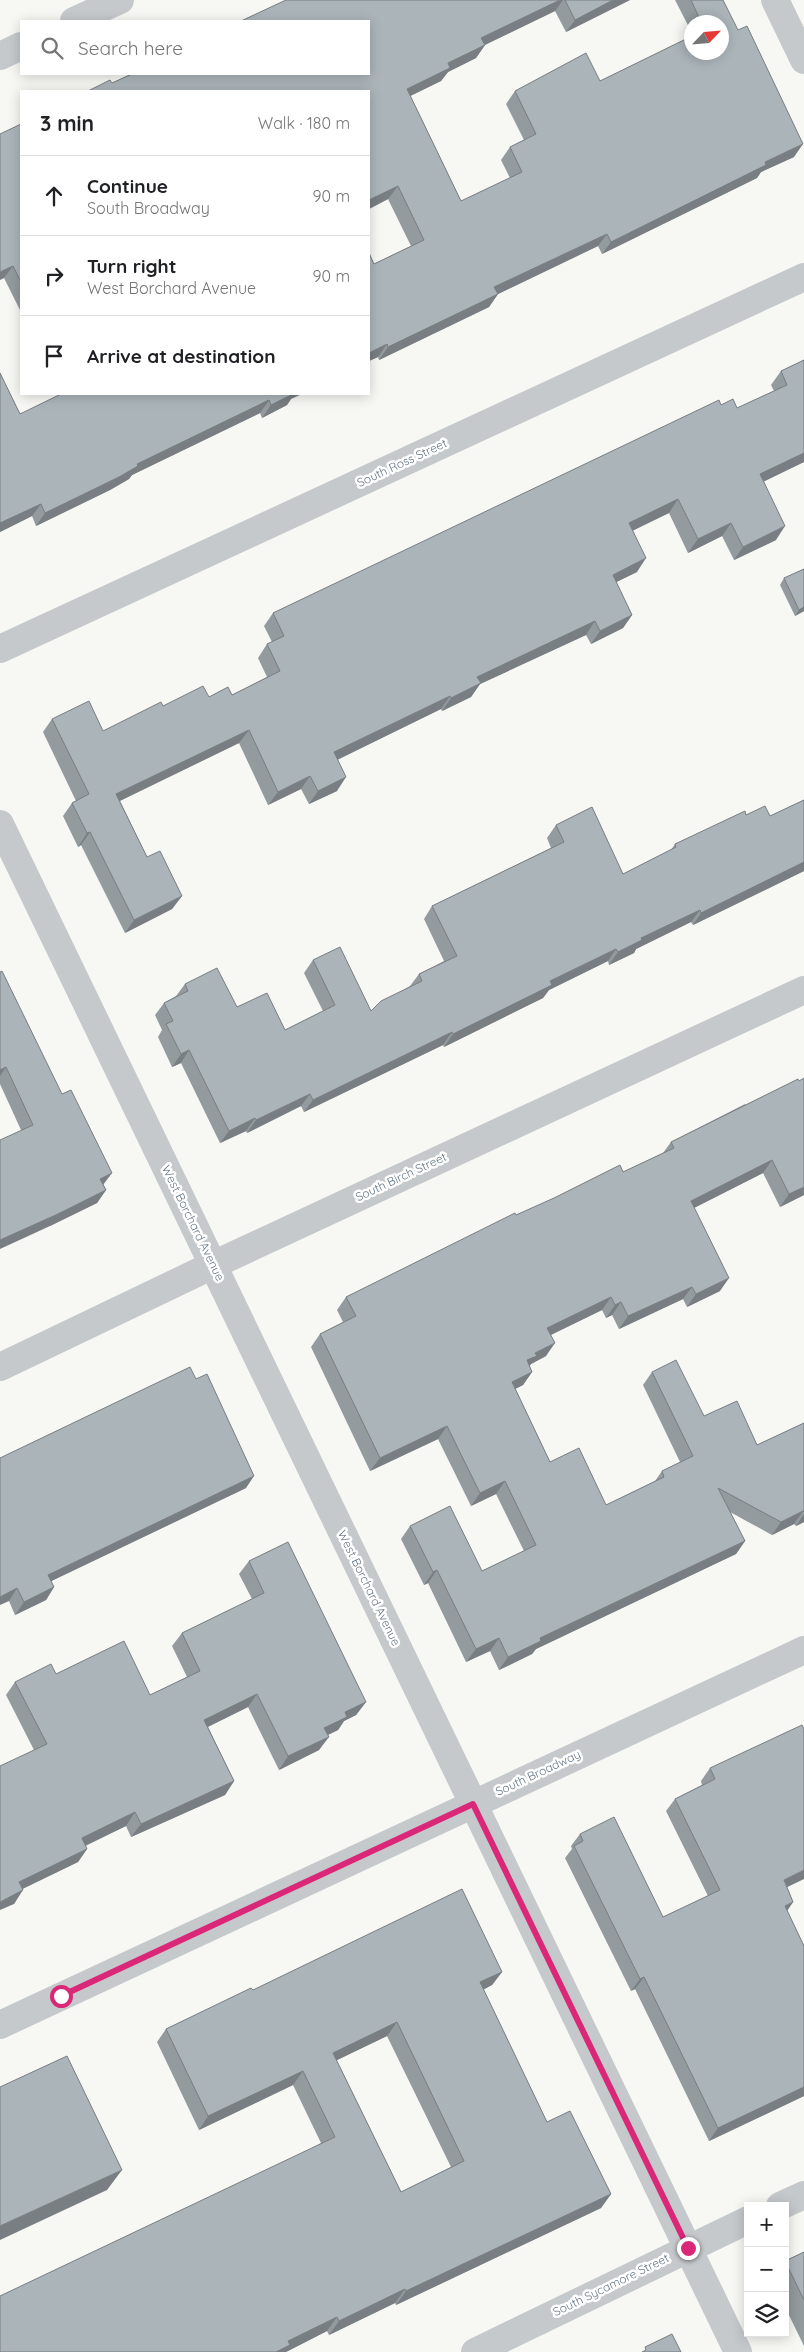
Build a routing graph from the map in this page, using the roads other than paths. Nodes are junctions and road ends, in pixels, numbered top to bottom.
1 (120, 0) edge
2 (775, 0) edge
3 (76, 20) edge
4 (20, 46) edge
5 (0, 56) edge
6 (804, 60) edge
7 (804, 277) edge
8 (0, 649) edge
9 (0, 824) edge
10 (804, 990) edge
11 (213, 1265) junction
12 (0, 1366) edge
13 (804, 1650) edge
14 (473, 1804) junction
15 (0, 2025) edge
16 (804, 2194) edge
17 (788, 2202) edge
18 (744, 2222) edge
19 (688, 2248) junction
20 (475, 2352) edge
21 (738, 2352) edge

1 - 3 street
2 - 6 street
4 - 5 street
7 - 8 street, South Ross Street
9 - 11 street, West Borchard Avenue
10 - 11 street, South Birch Street
11 - 12 street, South Birch Street
11 - 14 street, West Borchard Avenue
13 - 14 street, South Broadway
14 - 15 street, South Broadway
14 - 19 street, West Borchard Avenue
16 - 17 street
18 - 19 street, South Sycamore Street
19 - 20 street, South Sycamore Street
19 - 21 street, West Borchard Avenue

